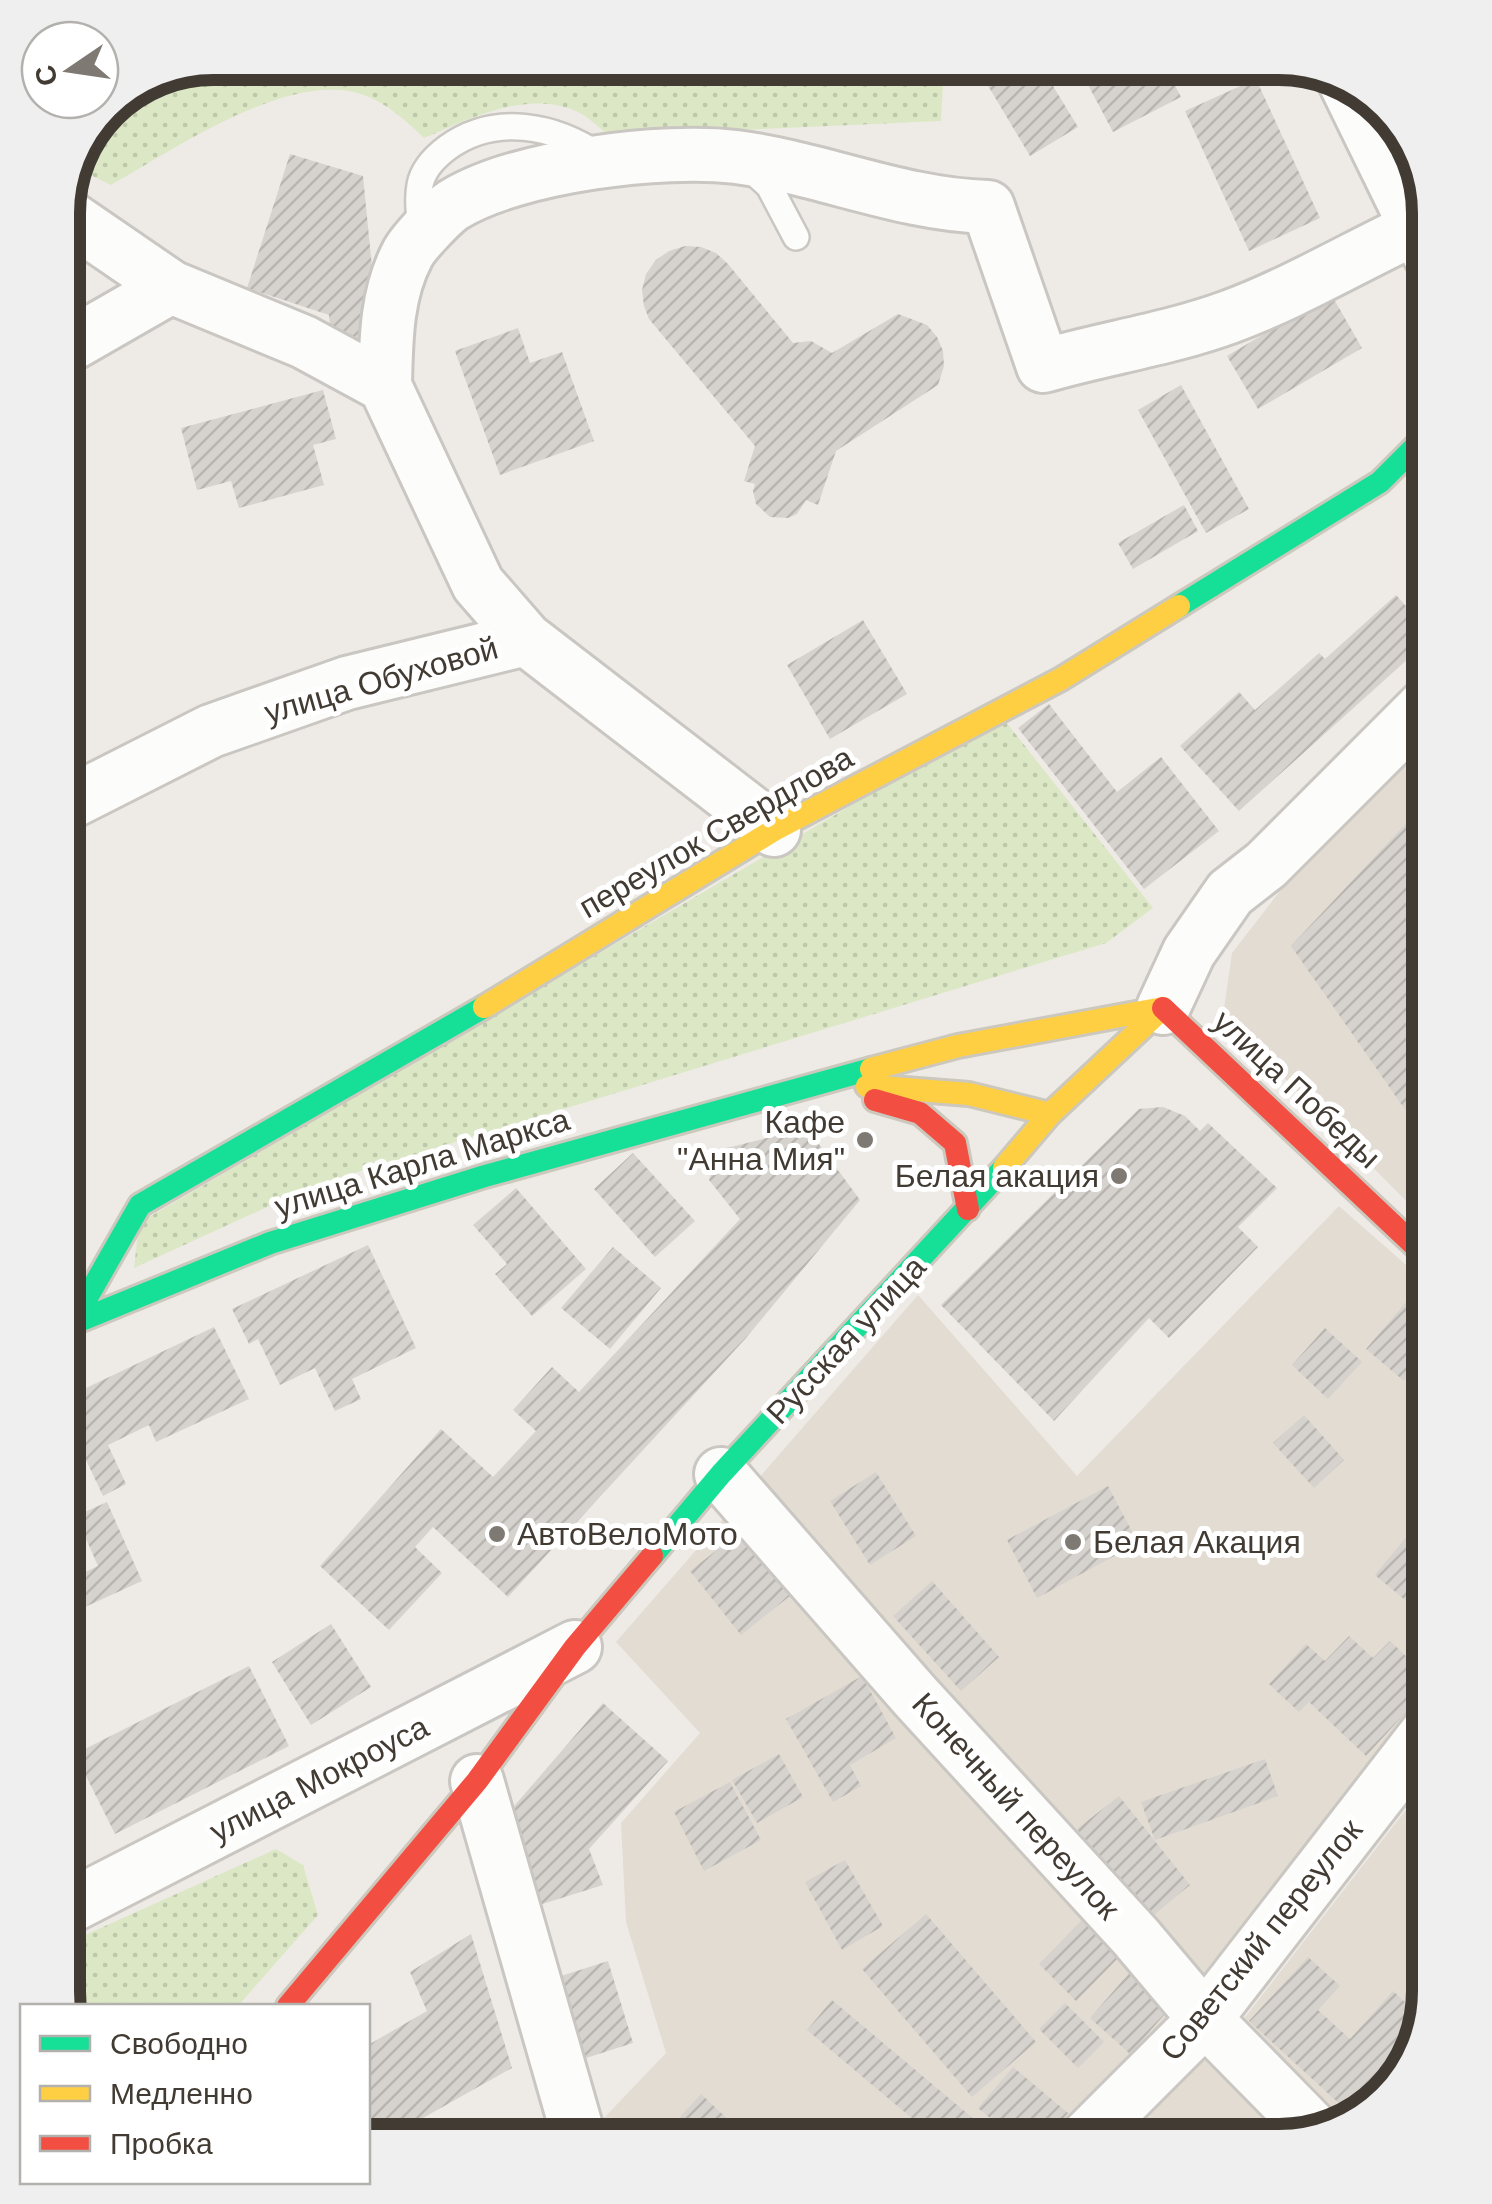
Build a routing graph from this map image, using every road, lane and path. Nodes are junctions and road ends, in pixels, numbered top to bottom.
1 (1357, 106) edge
2 (736, 157) junction
3 (1412, 218) edge
4 (80, 225) edge
5 (796, 238) dead end
6 (1412, 243) edge
7 (171, 287) junction
8 (80, 338) edge
9 (385, 386) junction
10 (1412, 451) edge
11 (526, 639) junction
12 (1412, 720) edge
13 (80, 797) edge
14 (774, 830) junction
15 (1163, 1008) junction
16 (809, 1086) junction
17 (1050, 1114) junction
18 (968, 1209) junction
19 (1412, 1242) edge
20 (80, 1304) edge
21 (80, 1319) edge
22 (721, 1474) junction
23 (576, 1648) junction
24 (1412, 1753) edge
25 (478, 1781) junction
26 (80, 1901) edge
27 (290, 2004) edge
28 (1205, 2019) junction
29 (1305, 2121) edge
30 (575, 2124) edge
31 (1101, 2124) edge

1 - 3 street
2 - 5 lane
2 - 6 street
2 - 9 street
4 - 7 street
7 - 8 street
7 - 9 street
9 - 11 street
10 - 14 main road, переулок Свердлова
11 - 13 street, улица Обуховой
11 - 14 street, улица Обуховой
12 - 15 street, Русская улица
14 - 20 main road, переулок Свердлова
15 - 16 main road, улица Карла Маркса
15 - 17 main road, Русская улица
15 - 19 main road, улица Победы
16 - 17 main road, улица Карла Маркса
16 - 18 main road, улица Карла Маркса
16 - 21 main road, улица Карла Маркса
17 - 18 main road, Русская улица
18 - 22 main road, Русская улица
22 - 23 main road, Русская улица
22 - 28 street, Конечный переулок
23 - 25 main road, Русская улица
23 - 26 street, улица Мокроуса
24 - 28 street, Советский переулок
25 - 27 main road, Русская улица
25 - 30 street
28 - 29 street, Конечный переулок
28 - 31 street, Советский переулок

